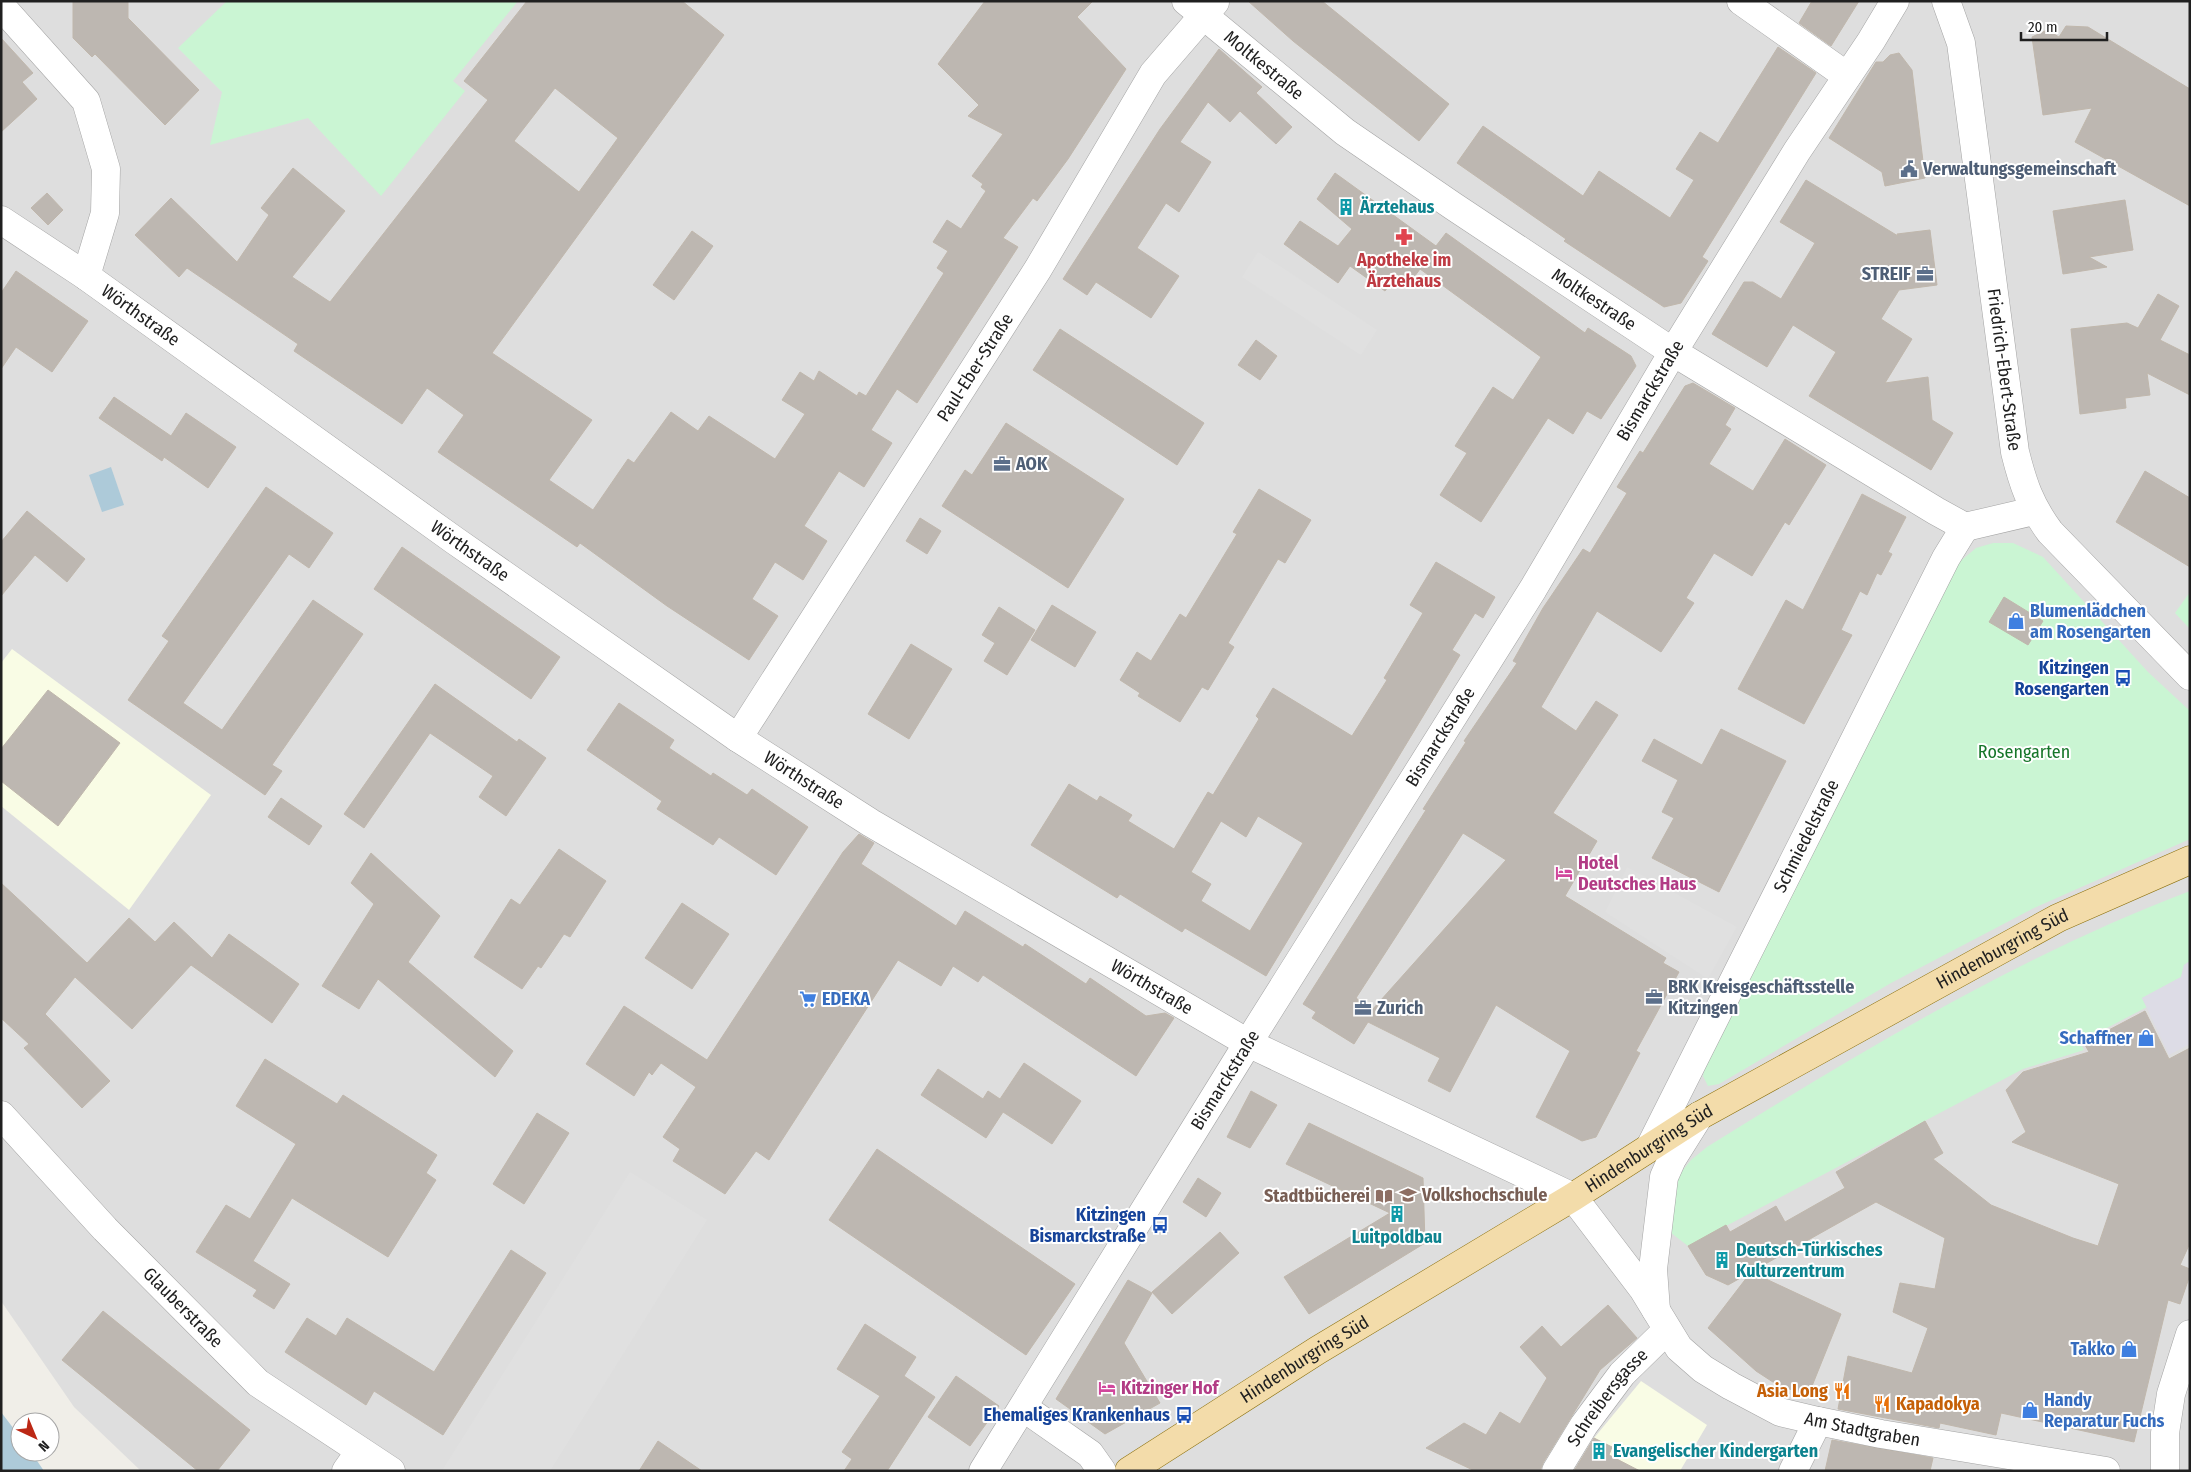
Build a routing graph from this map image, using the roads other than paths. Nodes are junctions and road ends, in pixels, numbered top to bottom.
1 (1741, 1) edge
2 (1895, 1) edge
3 (1946, 1) edge
4 (1, 6) edge
5 (1202, 6) edge
6 (1847, 76) junction
7 (1, 220) edge
8 (86, 276) junction
9 (1673, 352) junction
10 (2034, 511) junction
11 (1965, 527) junction
12 (2190, 676) edge
13 (738, 738) junction
14 (2190, 860) edge
15 (1248, 1042) junction
16 (1, 1115) edge
17 (1699, 1116) junction
18 (1650, 1147) junction
19 (1573, 1198) junction
20 (1661, 1321) junction
21 (2190, 1334) edge
22 (1024, 1408) junction
23 (1818, 1421) junction
24 (353, 1461) edge
25 (391, 1471) edge
26 (983, 1471) edge
27 (1102, 1471) edge
28 (1129, 1471) edge
29 (1556, 1471) edge
30 (1793, 1471) edge
31 (2106, 1471) edge
32 (2165, 1471) edge

1 - 6 street
2 - 6 street, Bismarckstraße
3 - 10 street, Friedrich-Ebert-Straße
4 - 8 street, Wörthstraße
5 - 9 street, Moltkestraße
5 - 13 street, Paul-Eber-Straße
6 - 9 street, Bismarckstraße
7 - 8 street, Wörthstraße
8 - 13 street, Wörthstraße
9 - 11 street, Moltkestraße
9 - 15 street, Bismarckstraße
10 - 11 street
10 - 12 street, Friedrich-Ebert-Straße
11 - 18 street, Schmiedelstraße
13 - 15 street, Wörthstraße
14 - 17 main road, Hindenburgring Süd
15 - 19 street, Wörthstraße
15 - 22 street, Bismarckstraße
16 - 24 street, Glauberstraße
17 - 18 main road, Hindenburgring Süd
17 - 20 street
18 - 19 main road, Hindenburgring Süd
19 - 20 street, Am Stadtgraben
19 - 28 main road, Hindenburgring Süd
20 - 23 street, Am Stadtgraben
20 - 29 street, Schreibersgasse
21 - 32 street
22 - 26 street, Bismarckstraße
22 - 27 street
23 - 30 street
23 - 31 street, Am Stadtgraben
24 - 25 street, Glauberstraße

